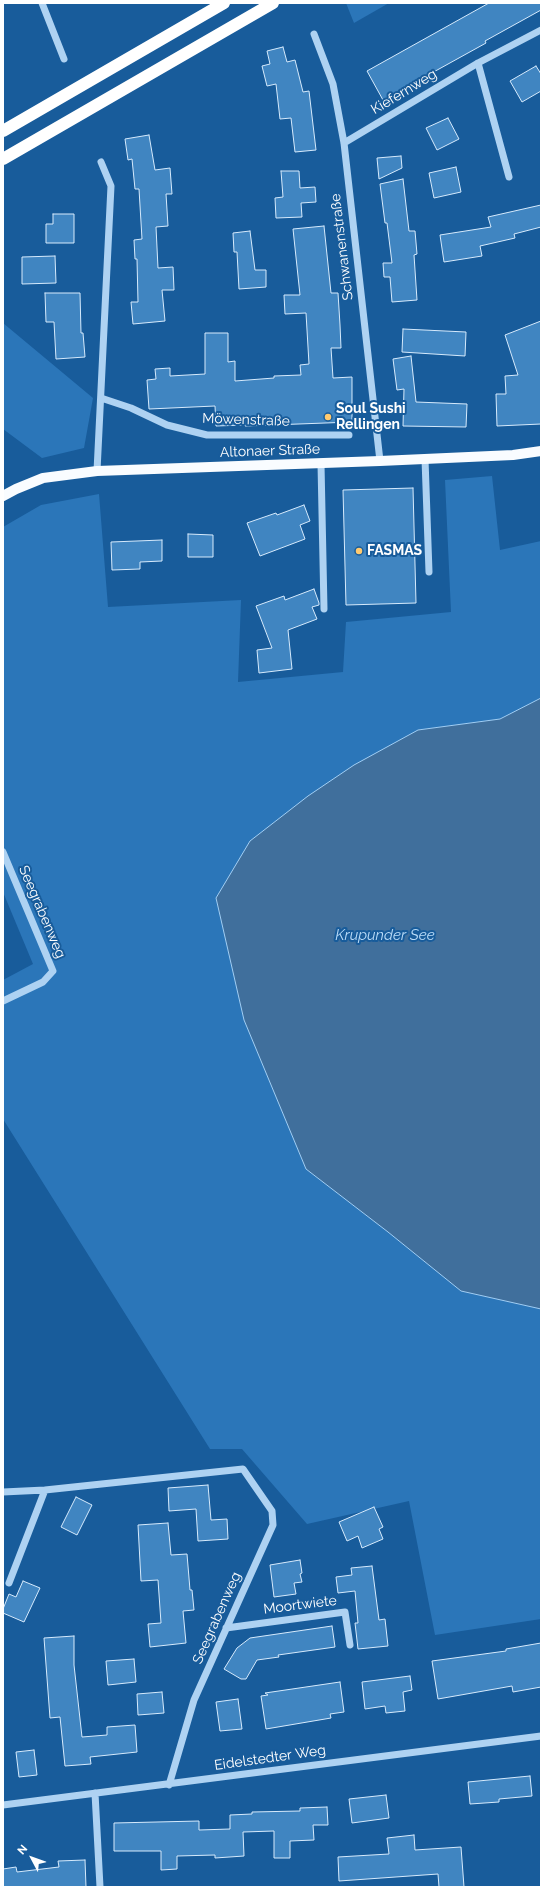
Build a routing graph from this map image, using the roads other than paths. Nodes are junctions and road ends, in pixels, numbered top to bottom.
1 (42, 3) edge
2 (224, 3) edge
3 (273, 3) edge
4 (541, 30) edge
5 (314, 34) dead end
6 (64, 59) dead end
7 (478, 62) junction
8 (3, 131) edge
9 (344, 143) junction
10 (3, 159) edge
11 (101, 162) dead end
12 (508, 177) dead end
13 (101, 398) junction
14 (349, 435) dead end
15 (541, 451) edge
16 (425, 459) junction
17 (380, 461) junction
18 (321, 464) junction
19 (97, 471) junction
20 (3, 496) edge
21 (429, 572) dead end
22 (324, 609) dead end
23 (3, 852) edge
24 (3, 1001) edge
25 (45, 1490) junction
26 (3, 1492) edge
27 (9, 1583) dead end
28 (226, 1628) junction
29 (350, 1645) dead end
30 (541, 1736) edge
31 (169, 1785) junction
32 (95, 1793) junction
33 (3, 1805) edge
34 (100, 1887) edge

1 - 6 street
2 - 8 highway
3 - 10 highway
4 - 7 street, Kiefernweg
5 - 9 street, Schwanenstraße
7 - 9 street, Kiefernweg
7 - 12 street
9 - 17 street, Schwanenstraße
11 - 13 street
13 - 14 street, Möwenstraße
13 - 19 street
15 - 16 main road, Altonaer Straße
16 - 17 main road, Altonaer Straße
16 - 21 street
17 - 18 main road, Altonaer Straße
18 - 19 main road, Altonaer Straße
18 - 22 street
19 - 20 main road, Altonaer Straße
23 - 24 street, Seegrabenweg
25 - 26 street
25 - 27 street
25 - 28 street, Seegrabenweg
28 - 29 street, Moortwiete
28 - 31 street, Seegrabenweg
30 - 31 street, Eidelstedter Weg
31 - 32 street, Eidelstedter Weg
32 - 33 street, Eidelstedter Weg
32 - 34 street

